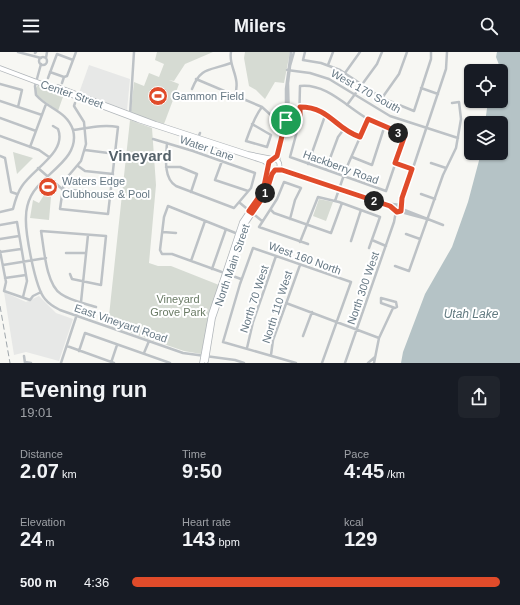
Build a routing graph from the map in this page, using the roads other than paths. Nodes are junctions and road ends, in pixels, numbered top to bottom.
1 (18, 52) edge
2 (46, 52) edge
3 (76, 52) edge
4 (134, 52) edge
5 (231, 52) edge
6 (292, 52) edge
7 (305, 52) edge
8 (333, 52) edge
9 (360, 52) edge
10 (382, 52) edge
11 (407, 52) edge
12 (431, 52) edge
13 (447, 52) edge
14 (33, 57) junction
15 (73, 60) junction
16 (45, 61) junction
17 (40, 63) junction
18 (231, 63) junction
19 (53, 64) junction
20 (328, 65) junction
21 (0, 68) edge
22 (288, 70) junction
23 (50, 72) junction
24 (345, 73) junction
25 (64, 77) junction
26 (48, 78) dead end
27 (196, 79) junction
28 (34, 80) junction
29 (62, 83) dead end
30 (0, 84) edge
31 (362, 84) junction
32 (421, 88) junction
33 (192, 89) dead end
34 (354, 94) junction
35 (438, 94) junction
36 (234, 95) junction
37 (382, 98) junction
38 (89, 99) junction
39 (0, 101) edge
40 (75, 103) dead end
41 (452, 103) dead end
42 (46, 104) junction
43 (98, 105) junction
44 (347, 105) junction
45 (18, 107) junction
46 (109, 107) junction
47 (262, 107) junction
48 (300, 107) junction
49 (326, 114) junction
50 (42, 115) junction
51 (130, 116) junction
52 (0, 118) edge
53 (368, 119) junction
54 (288, 120) junction
55 (300, 121) junction
56 (252, 124) junction
57 (53, 126) dead end
58 (85, 128) junction
59 (384, 128) junction
60 (426, 128) junction
61 (344, 129) junction
62 (73, 130) junction
63 (36, 131) junction
64 (0, 136) edge
65 (198, 136) junction
66 (360, 137) junction
67 (458, 138) junction
68 (154, 139) dead end
69 (167, 143) junction
70 (30, 147) junction
71 (85, 150) junction
72 (193, 151) junction
73 (116, 154) junction
74 (0, 156) edge
75 (49, 157) junction
76 (352, 158) junction
77 (274, 159) junction
78 (222, 161) junction
79 (395, 163) junction
80 (431, 163) dead end
81 (280, 164) junction
82 (308, 164) junction
83 (78, 166) junction
84 (269, 166) junction
85 (166, 167) junction
86 (38, 168) junction
87 (446, 168) junction
88 (326, 169) junction
89 (412, 169) junction
90 (276, 170) junction
91 (113, 174) junction
92 (343, 175) junction
93 (47, 177) junction
94 (339, 188) junction
95 (62, 189) junction
96 (248, 191) junction
97 (191, 192) junction
98 (17, 194) junction
99 (111, 194) junction
100 (421, 194) dead end
101 (402, 198) junction
102 (435, 199) junction
103 (260, 201) junction
104 (335, 201) junction
105 (240, 203) junction
106 (342, 203) junction
107 (397, 205) junction
108 (402, 208) junction
109 (271, 210) junction
110 (361, 210) junction
111 (395, 210) junction
112 (0, 212) edge
113 (251, 212) junction
114 (400, 212) junction
115 (290, 219) junction
116 (395, 219) junction
117 (427, 219) junction
118 (205, 221) junction
119 (262, 221) junction
120 (0, 225) edge
121 (307, 225) junction
122 (443, 225) dead end
123 (226, 229) junction
124 (163, 232) junction
125 (176, 233) dead end
126 (240, 234) junction
127 (406, 234) dead end
128 (88, 235) junction
129 (19, 236) junction
130 (0, 239) edge
131 (420, 239) junction
132 (372, 240) junction
133 (350, 241) dead end
134 (300, 242) junction
135 (308, 244) dead end
136 (386, 246) junction
137 (21, 248) junction
138 (369, 248) dead end
139 (0, 252) edge
140 (66, 253) dead end
141 (86, 253) junction
142 (276, 256) junction
143 (46, 258) junction
144 (32, 260) junction
145 (24, 261) junction
146 (190, 261) junction
147 (300, 264) junction
148 (3, 265) junction
149 (395, 266) dead end
150 (212, 268) junction
151 (26, 274) junction
152 (70, 274) dead end
153 (226, 274) junction
154 (5, 278) junction
155 (241, 279) junction
156 (83, 283) junction
157 (41, 292) junction
158 (23, 297) junction
159 (81, 302) junction
160 (286, 303) junction
161 (96, 307) dead end
162 (393, 308) junction
163 (312, 312) junction
164 (77, 316) junction
165 (337, 321) junction
166 (357, 330) junction
167 (303, 336) dead end
168 (379, 338) junction
169 (149, 341) junction
170 (117, 344) junction
171 (67, 346) junction
172 (247, 348) junction
173 (79, 351) junction
174 (144, 354) junction
175 (271, 355) junction
176 (24, 356) dead end
177 (205, 356) junction
178 (375, 356) junction
179 (158, 359) junction
180 (286, 359) junction
181 (25, 362) edge
182 (31, 363) edge
183 (61, 363) edge
184 (112, 363) edge
185 (156, 363) edge
186 (170, 363) edge
187 (204, 363) edge
188 (244, 363) edge
189 (285, 363) edge
190 (296, 363) edge
191 (322, 363) edge
192 (345, 363) edge
193 (368, 363) edge
194 (374, 363) edge

1 - 14 street
2 - 16 street
3 - 15 street
4 - 51 street
5 - 18 street
6 - 22 street
7 - 20 street
8 - 20 street
9 - 24 street
10 - 31 street
11 - 37 street
12 - 32 street
13 - 35 street
14 - 16 street
14 - 17 street
15 - 19 street
15 - 25 street
16 - 17 street
16 - 17 street
16 - 19 street
16 - 28 street
17 - 28 street
18 - 27 street
18 - 36 street
19 - 23 street
20 - 24 street
21 - 28 main road, Center Street
22 - 34 street, West 170 South
22 - 54 street
23 - 25 street
23 - 26 street
24 - 31 street
25 - 29 street
27 - 33 street
27 - 36 street
28 - 38 main road, Center Street
28 - 42 street
30 - 45 street
31 - 34 street
31 - 37 street
32 - 35 street
32 - 37 street
34 - 44 street
34 - 60 street, West 170 South
35 - 60 street
36 - 47 street
38 - 43 main road, Center Street
38 - 46 main road, Center Street
39 - 45 street
40 - 58 street
41 - 67 street
42 - 50 street
42 - 62 street
43 - 46 main road
43 - 51 main road, Center Street
44 - 48 street
44 - 53 street
45 - 50 street
46 - 51 main road, Center Street
47 - 54 street
47 - 56 street
48 - 49 street
48 - 55 street
49 - 61 street
49 - 82 street
50 - 63 street
51 - 65 main road, Center Street
52 - 63 street
53 - 59 street
53 - 66 street
54 - 55 street
54 - 77 street
54 - 81 street
55 - 82 street, Hackberry Road
56 - 56 street
57 - 75 street
58 - 62 street
58 - 71 street
58 - 73 street
59 - 76 street
59 - 79 street
60 - 67 street, West 170 South
60 - 89 street
61 - 66 street
61 - 88 street
62 - 93 street
63 - 70 street
64 - 70 street
65 - 72 street
65 - 77 main road, Center Street
65 - 84 main road, Center Street
66 - 76 street
67 - 87 street
68 - 69 street, Water Lane
69 - 72 street, Water Lane
69 - 85 street
70 - 75 street
71 - 73 street
71 - 83 street
72 - 78 street, Water Lane
73 - 91 street
74 - 98 street
75 - 86 street
76 - 92 street
77 - 81 main road
77 - 84 main road
78 - 96 street, Water Lane
78 - 96 street
79 - 89 street
79 - 92 street, Hackberry Road
80 - 87 street
81 - 90 main road
81 - 94 street
82 - 88 street, Hackberry Road
83 - 91 street
83 - 95 street
84 - 90 main road, Center Street
84 - 103 main road
85 - 97 street
85 - 97 street
86 - 93 street
86 - 98 street
87 - 102 street
88 - 92 street, Hackberry Road
89 - 101 street
90 - 94 street
90 - 103 main road
91 - 99 street
92 - 94 street
93 - 95 street
93 - 144 street
94 - 104 street
94 - 107 street
94 - 111 street
95 - 99 street
95 - 99 street
96 - 105 street
97 - 105 street
98 - 112 street
100 - 102 street
101 - 107 street, North 300 West
101 - 108 street
102 - 117 street
103 - 113 main road, North Main Street
104 - 106 street
104 - 121 street
105 - 113 street
106 - 110 street
106 - 121 street
107 - 108 street
107 - 111 street, North 300 West
108 - 114 street, North 300 West
108 - 117 street
109 - 115 street
109 - 115 street
109 - 119 street
110 - 132 street
110 - 133 street
111 - 114 street
111 - 116 street, North 300 West
113 - 119 street
113 - 126 main road, North Main Street
114 - 116 street, North 300 West
114 - 117 street
115 - 121 street
116 - 136 street, North 300 West
117 - 122 street
117 - 131 street
118 - 123 street
118 - 124 street
118 - 146 street
119 - 134 street
120 - 129 street
121 - 134 street
123 - 126 street
123 - 150 street
124 - 125 street
124 - 146 street
126 - 153 main road, North Main Street
127 - 131 street
128 - 141 street
128 - 143 street
128 - 156 street
129 - 130 street
129 - 137 street
131 - 149 street
132 - 136 street
132 - 138 street
134 - 135 street
136 - 166 street, North 300 West
137 - 139 street
137 - 145 street
139 - 148 street
140 - 141 street
141 - 156 street
142 - 147 street, West 160 North
142 - 155 street, West 160 North
142 - 172 street, North 70 West
143 - 144 street
143 - 159 street
144 - 145 street
144 - 157 street
145 - 148 street
145 - 151 street
146 - 150 street
147 - 160 street, North 110 West
147 - 165 street, West 160 North
148 - 154 street
150 - 153 street
151 - 154 street
151 - 158 street
152 - 156 street
153 - 155 street
153 - 177 main road, North Main Street
154 - 158 street
155 - 172 street
156 - 159 street
157 - 158 street
157 - 164 street, East Vineyard Road
159 - 161 street
159 - 164 street
160 - 163 street
160 - 175 street, North 110 West
162 - 162 street
162 - 168 street
163 - 165 street
163 - 167 street
164 - 169 street, East Vineyard Road
164 - 171 street
165 - 166 street
165 - 191 street
166 - 168 street
166 - 192 street, North 300 West
168 - 178 street
169 - 174 street
169 - 177 street, East Vineyard Road
170 - 173 street
170 - 174 street
170 - 184 street
171 - 173 street
171 - 183 street
172 - 175 street
173 - 184 street
174 - 179 street
175 - 180 street
176 - 181 street
177 - 187 main road, North Main Street
177 - 188 street, East Vineyard Road
178 - 193 street
178 - 194 street
179 - 185 street
179 - 186 street
180 - 189 street
180 - 190 street
181 - 182 street

